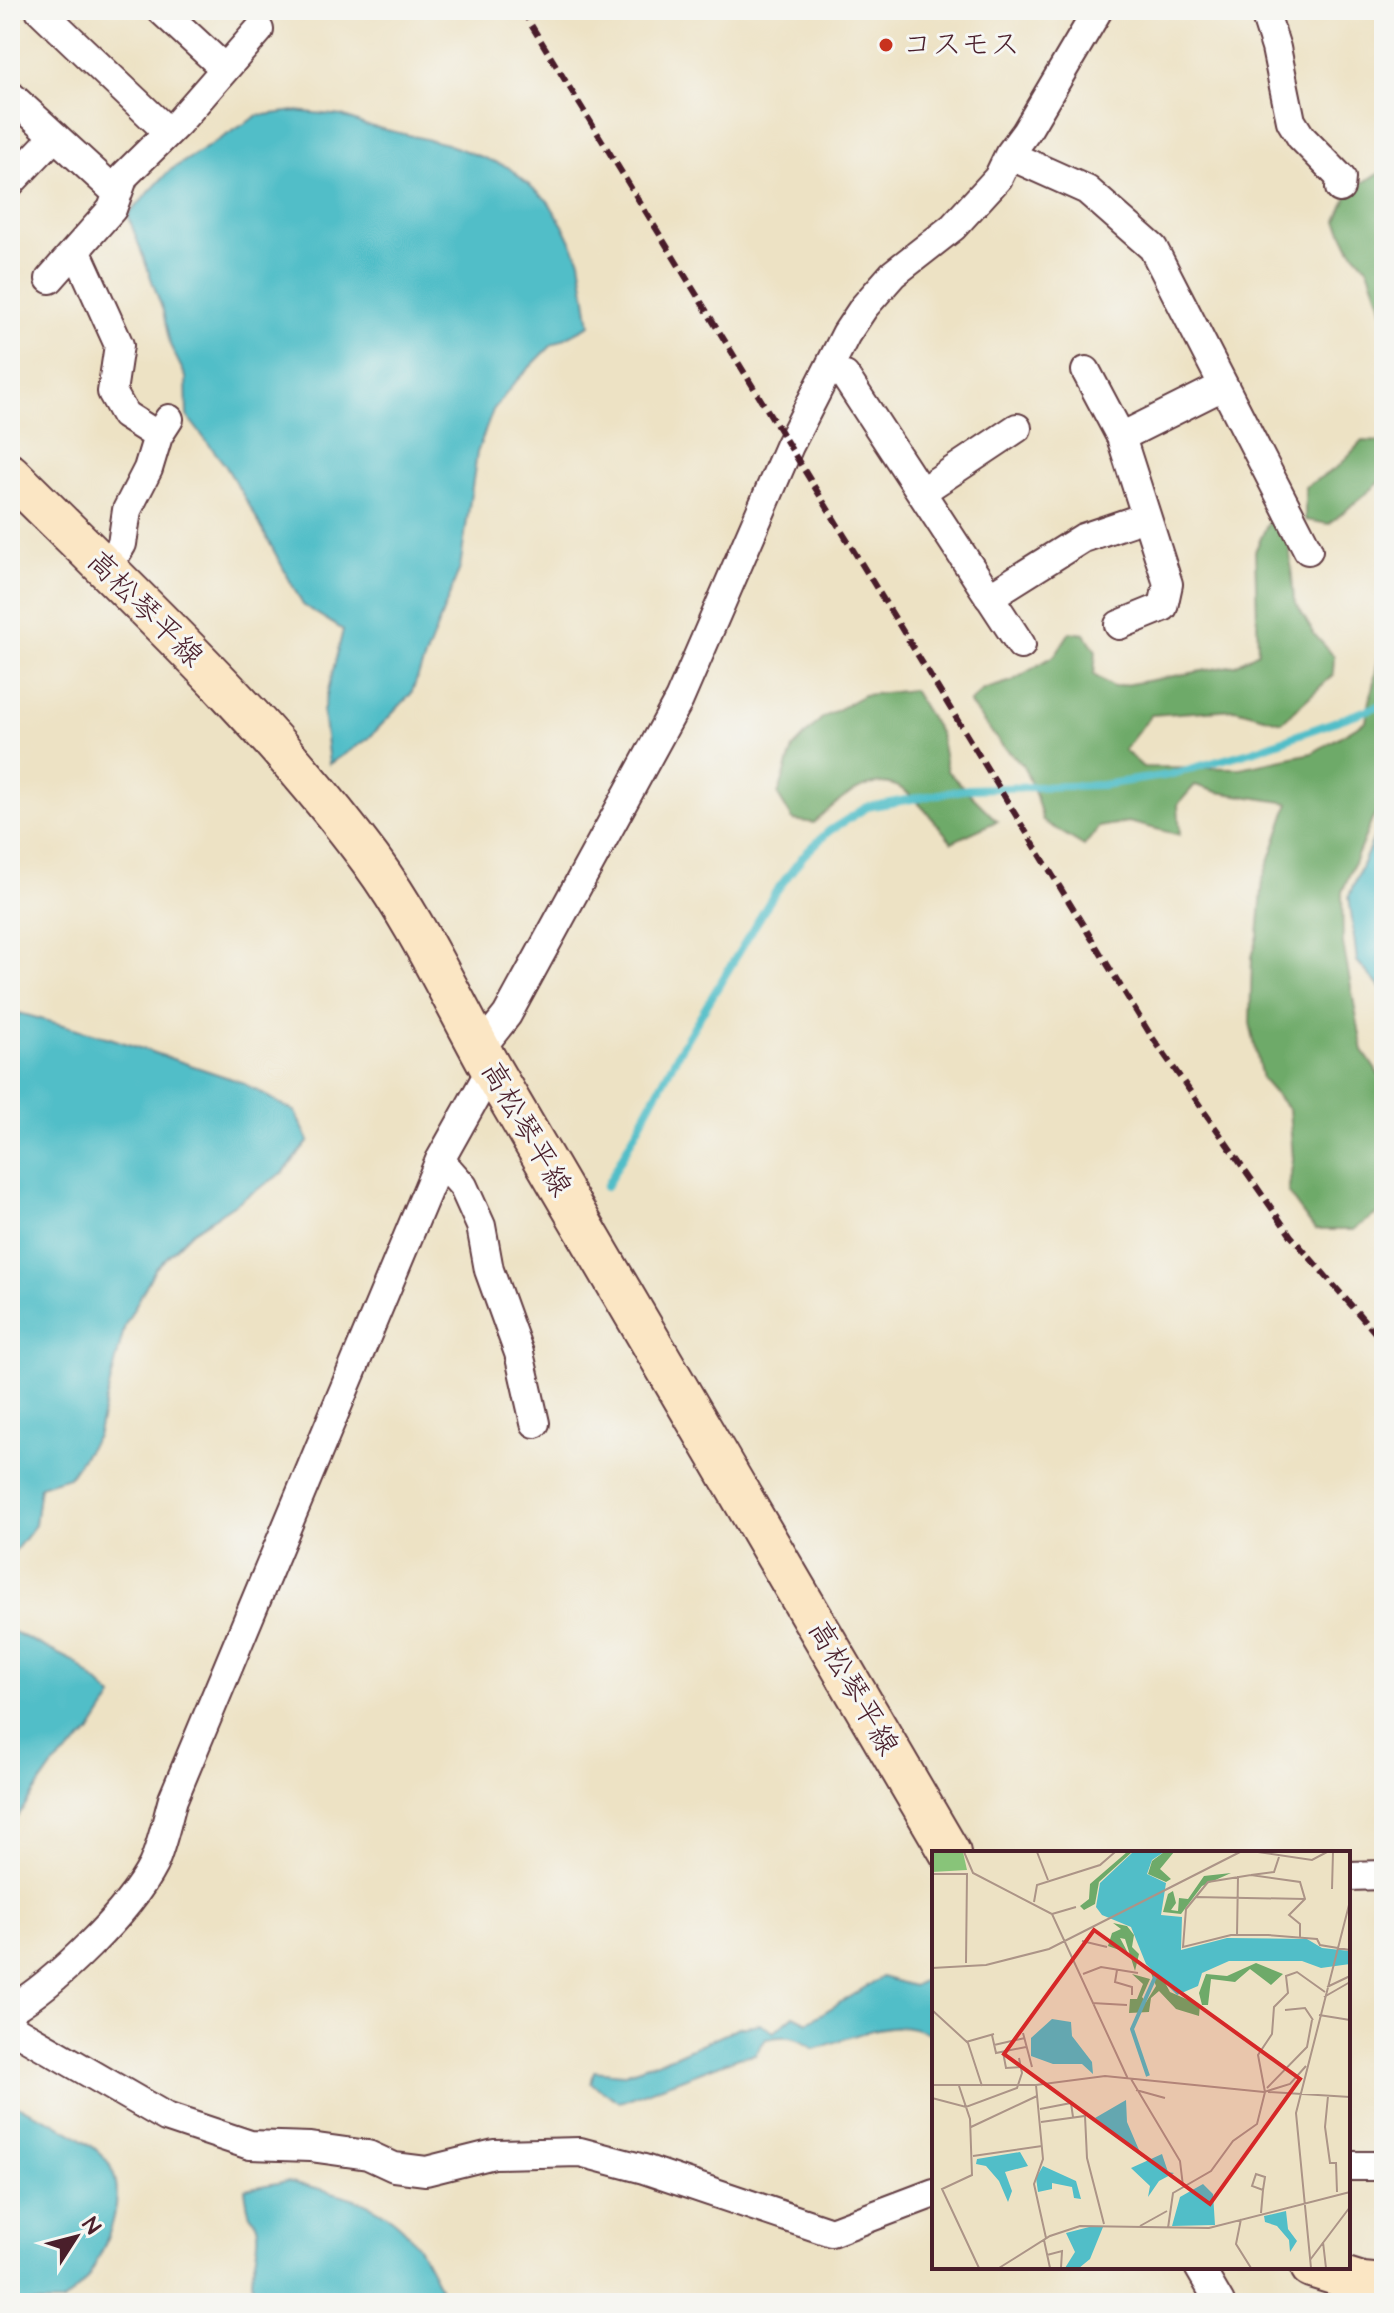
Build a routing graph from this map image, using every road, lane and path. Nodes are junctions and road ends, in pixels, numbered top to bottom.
1 (40, 10) edge
2 (161, 10) edge
3 (1098, 10) edge
4 (1264, 10) edge
5 (259, 30) dead end
6 (225, 69) junction
7 (10, 95) edge
8 (168, 132) junction
9 (55, 136) junction
10 (1009, 155) junction
11 (10, 183) edge
12 (1340, 188) dead end
13 (117, 193) junction
14 (76, 250) junction
15 (50, 279) dead end
16 (1086, 371) dead end
17 (845, 376) dead end
18 (1223, 386) junction
19 (1017, 428) dead end
20 (1121, 437) junction
21 (10, 474) edge
22 (921, 492) junction
23 (1145, 517) junction
24 (1308, 550) dead end
25 (106, 570) junction
26 (989, 597) junction
27 (1119, 625) dead end
28 (1021, 645) dead end
29 (485, 1059) junction
30 (440, 1160) junction
31 (535, 1423) dead end
32 (949, 1851) edge
33 (1384, 1875) edge
34 (1350, 1876) edge
35 (10, 2010) edge
36 (10, 2027) edge
37 (1350, 2166) edge
38 (1384, 2166) edge
39 (932, 2194) edge
40 (1200, 2269) edge
41 (1317, 2269) edge
42 (1384, 2285) edge
43 (1220, 2303) edge

1 - 8 street
2 - 6 street
3 - 10 street
4 - 12 street
5 - 6 street
6 - 8 street
7 - 9 street
8 - 13 street
9 - 11 street
9 - 13 street
10 - 18 street
10 - 29 street
13 - 14 street
14 - 15 street
14 - 25 street
16 - 20 street
17 - 22 street
18 - 20 street
18 - 24 street
19 - 22 street
20 - 23 street
21 - 25 main road, 高松琴平線
22 - 26 street
23 - 26 street
23 - 27 street
25 - 29 main road, 高松琴平線
26 - 28 street
29 - 30 street
29 - 32 main road, 高松琴平線
30 - 31 street
30 - 35 street
33 - 34 street
36 - 39 street
37 - 38 street
40 - 43 street
41 - 42 main road

